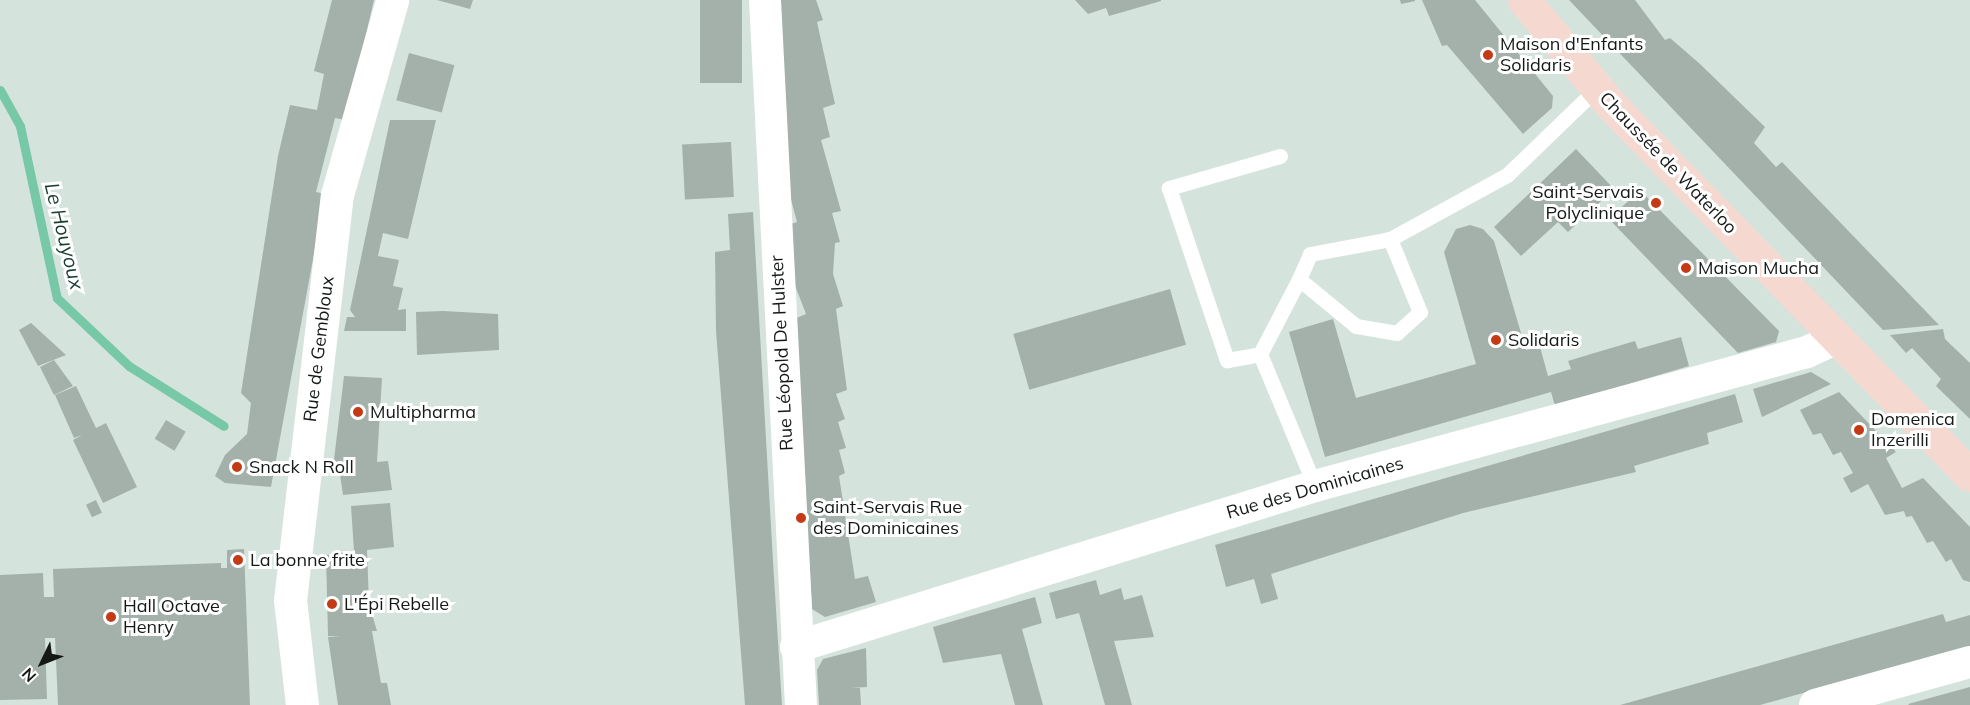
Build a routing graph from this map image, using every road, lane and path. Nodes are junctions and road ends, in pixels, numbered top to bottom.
1 (392, 0) edge
2 (765, 0) edge
3 (1524, 0) edge
4 (1596, 89) junction
5 (1280, 156) dead end
6 (1390, 239) junction
7 (1299, 279) junction
8 (1837, 338) junction
9 (1260, 354) junction
10 (1970, 475) edge
11 (1315, 486) junction
12 (796, 646) junction
13 (1970, 662) edge
14 (302, 705) edge
15 (801, 705) edge
16 (1815, 705) edge

1 - 14 main road, Rue de Gembloux
2 - 12 street, Rue Léopold De Hulster
3 - 4 main road, Chaussée de Waterloo
4 - 6 lane
4 - 8 main road, Chaussée de Waterloo
5 - 9 lane
6 - 7 lane
6 - 7 lane
7 - 9 lane
8 - 10 main road, Chaussée de Waterloo
8 - 11 street, Rue des Dominicaines
9 - 11 lane
11 - 12 street, Rue des Dominicaines
12 - 15 street, Rue Léopold De Hulster
13 - 16 street

